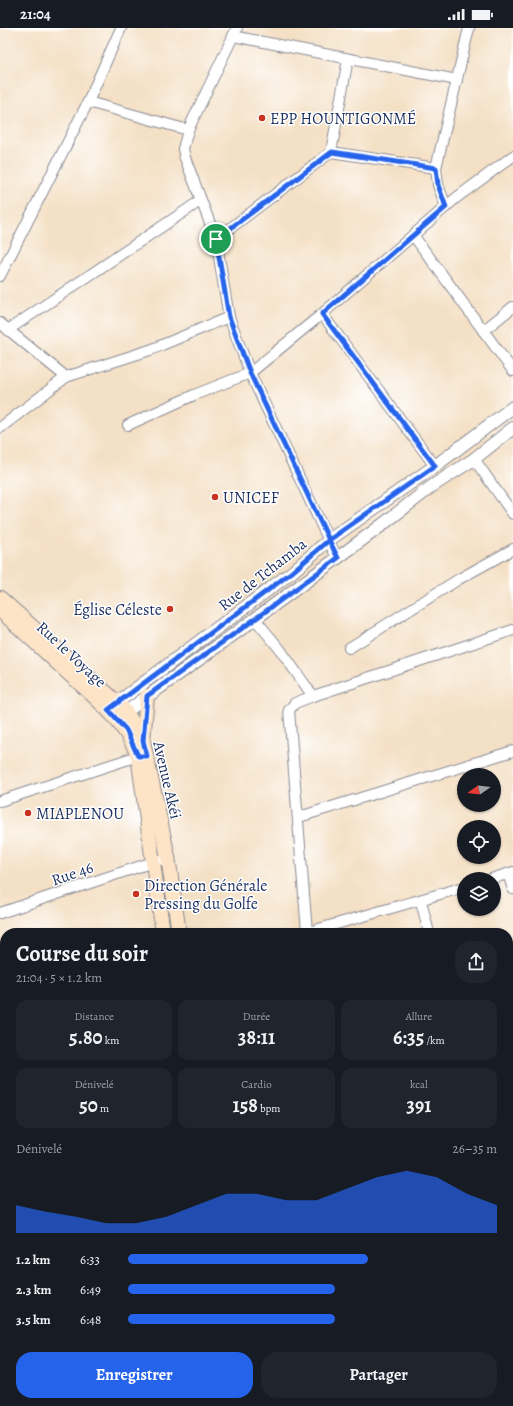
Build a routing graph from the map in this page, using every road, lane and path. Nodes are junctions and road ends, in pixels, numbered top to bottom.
1 (121, 28) edge
2 (469, 28) edge
3 (235, 32) edge
4 (348, 59) junction
5 (457, 80) junction
6 (88, 102) junction
7 (188, 130) junction
8 (332, 152) junction
9 (513, 156) edge
10 (436, 168) junction
11 (200, 201) junction
12 (446, 207) junction
13 (413, 235) junction
14 (216, 239) junction
15 (0, 276) edge
16 (513, 307) edge
17 (322, 314) junction
18 (229, 317) junction
19 (0, 323) edge
20 (8, 330) junction
21 (482, 331) junction
22 (513, 371) edge
23 (250, 373) junction
24 (66, 377) junction
25 (513, 407) edge
26 (128, 425) dead end
27 (0, 428) edge
28 (513, 428) edge
29 (474, 459) junction
30 (435, 466) junction
31 (513, 514) edge
32 (329, 540) junction
33 (513, 549) edge
34 (338, 558) junction
35 (0, 598) edge
36 (2, 615) edge
37 (255, 619) junction
38 (513, 630) edge
39 (349, 648) dead end
40 (147, 696) junction
41 (313, 696) junction
42 (117, 711) junction
43 (143, 741) junction
44 (513, 751) edge
45 (142, 756) junction
46 (0, 801) edge
47 (299, 817) junction
48 (168, 857) junction
49 (153, 862) junction
50 (511, 873) edge
51 (501, 876) edge
52 (513, 889) edge
53 (457, 890) edge
54 (421, 901) junction
55 (0, 913) edge
56 (162, 928) edge
57 (178, 928) edge
58 (306, 928) edge
59 (321, 928) edge
60 (428, 928) edge

1 - 6 street
2 - 5 street
3 - 4 street
3 - 7 street
4 - 5 street
4 - 8 street
5 - 10 street
6 - 7 street
6 - 15 street
7 - 11 street
8 - 10 street
8 - 14 street
9 - 12 street
10 - 12 street
11 - 14 street
11 - 20 street
12 - 13 street
13 - 17 street
13 - 21 street
14 - 18 street
16 - 21 street
17 - 23 street
17 - 30 street
18 - 23 street
18 - 24 street
19 - 20 street
20 - 24 street
21 - 22 street
23 - 26 street
23 - 32 street
24 - 27 street
25 - 30 street, Rue de Tchamba
28 - 29 street, Rue de Tchamba
29 - 31 street
29 - 34 street, Rue de Tchamba
30 - 32 street, Rue de Tchamba
32 - 34 street
32 - 42 street, Rue de Tchamba
33 - 39 street
34 - 37 street, Rue de Tchamba
35 - 42 main road, Avenue Akéi
36 - 42 main road, Rue le Voyage
37 - 40 street, Rue de Tchamba
37 - 41 street
38 - 41 street
40 - 42 street, Rue de Tchamba
40 - 43 main road
41 - 47 street
42 - 43 main road, Avenue Akéi
42 - 45 main road, Rue le Voyage
43 - 45 main road, Avenue Akéi
44 - 47 street
45 - 46 street
45 - 48 main road, Avenue Akéi
45 - 49 main road, Rue le Voyage
47 - 58 street
48 - 49 street, Rue 46
48 - 57 main road, Avenue Akéi
49 - 55 street, Rue 46
49 - 56 main road, Rue le Voyage
50 - 51 street
50 - 52 street
53 - 54 street
54 - 59 street
54 - 60 street

